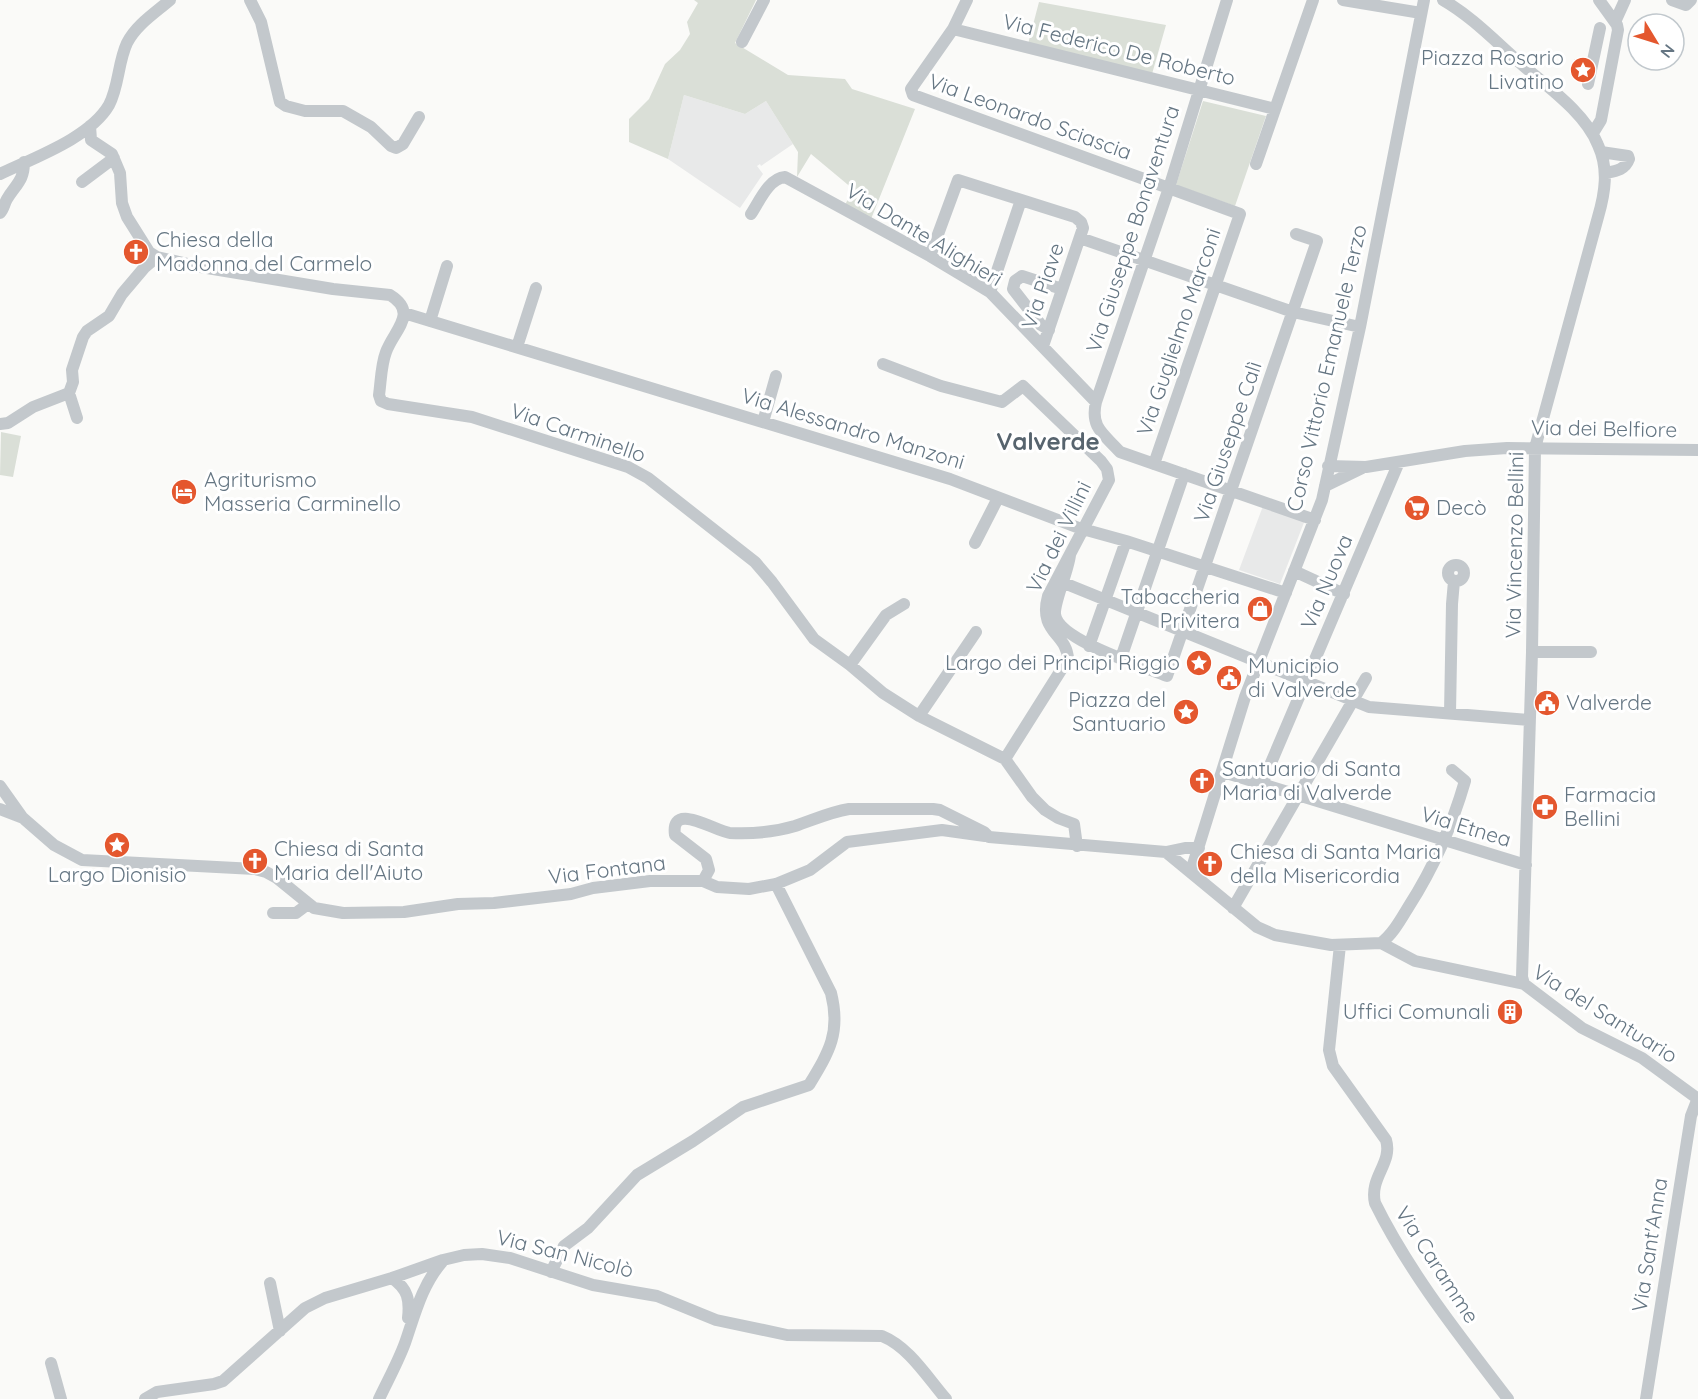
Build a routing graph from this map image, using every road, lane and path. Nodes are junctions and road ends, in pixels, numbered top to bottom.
1 (170, 0) edge
2 (250, 0) edge
3 (764, 0) edge
4 (967, 0) edge
5 (1227, 0) edge
6 (1313, 0) edge
7 (1343, 0) edge
8 (1424, 0) edge
9 (1443, 0) edge
10 (1454, 0) edge
11 (1599, 0) edge
12 (1625, 0) edge
13 (1672, 0) edge
14 (1691, 0) edge
15 (1421, 13) junction
16 (1616, 23) junction
17 (1477, 25) junction
18 (1600, 28) dead end
19 (953, 29) junction
20 (742, 42) dead end
21 (1593, 61) junction
22 (1611, 65) junction
23 (1588, 84) dead end
24 (1199, 90) junction
25 (1275, 109) junction
26 (419, 117) dead end
27 (90, 126) junction
28 (1593, 133) junction
29 (1601, 152) junction
30 (114, 158) junction
31 (24, 162) junction
32 (1256, 164) dead end
33 (1605, 173) junction
34 (0, 174) edge
35 (82, 182) dead end
36 (1168, 188) junction
37 (1021, 200) junction
38 (0, 213) edge
39 (750, 214) dead end
40 (1240, 214) joint
41 (1296, 234) dead end
42 (1080, 238) junction
43 (930, 256) junction
44 (157, 257) junction
45 (1145, 261) junction
46 (447, 266) dead end
47 (1215, 286) junction
48 (536, 288) dead end
49 (1062, 289) junction
50 (990, 292) junction
51 (1293, 312) junction
52 (404, 313) junction
53 (430, 321) junction
54 (1360, 327) junction
55 (1048, 330) junction
56 (1043, 346) junction
57 (517, 347) junction
58 (883, 364) dead end
59 (776, 376) dead end
60 (69, 393) junction
61 (1096, 402) junction
62 (77, 418) dead end
63 (763, 422) junction
64 (1, 426) edge
65 (1535, 448) junction
66 (1698, 450) edge
67 (1399, 462) junction
68 (1154, 464) junction
69 (1328, 466) junction
70 (1366, 467) junction
71 (1184, 474) junction
72 (1325, 486) junction
73 (1232, 490) junction
74 (998, 498) junction
75 (1315, 520) junction
76 (1085, 529) junction
77 (1126, 541) junction
78 (975, 543) dead end
79 (1158, 551) junction
80 (1070, 555) junction
81 (1206, 566) junction
82 (1294, 571) junction
83 (1454, 581) dead end
84 (1064, 583) junction
85 (1286, 592) junction
86 (1344, 594) junction
87 (1106, 600) junction
88 (904, 604) dead end
89 (1137, 612) junction
90 (976, 632) dead end
91 (1184, 632) junction
92 (1089, 646) junction
93 (1532, 652) junction
94 (1591, 652) dead end
95 (1121, 658) junction
96 (1259, 662) junction
97 (850, 665) junction
98 (1366, 678) dead end
99 (1306, 681) junction
100 (1353, 700) junction
101 (1450, 714) junction
102 (919, 716) junction
103 (1529, 720) junction
104 (1005, 759) junction
105 (1452, 770) dead end
106 (1223, 772) junction
107 (1262, 784) junction
108 (0, 786) edge
109 (1298, 795) junction
110 (0, 809) edge
111 (22, 818) junction
112 (989, 837) junction
113 (1444, 841) junction
114 (1077, 846) junction
115 (1199, 848) junction
116 (1166, 852) junction
117 (1526, 866) junction
118 (1191, 872) junction
119 (703, 881) junction
120 (776, 884) junction
121 (308, 904) junction
122 (1233, 908) junction
123 (273, 913) dead end
124 (1381, 943) junction
125 (1340, 945) junction
126 (1524, 984) junction
127 (1698, 1098) edge
128 (443, 1260) junction
129 (414, 1270) junction
130 (551, 1272) junction
131 (392, 1278) junction
132 (270, 1283) dead end
133 (410, 1303) junction
134 (280, 1331) junction
135 (405, 1343) junction
136 (51, 1364) dead end
137 (61, 1399) edge
138 (145, 1399) edge
139 (380, 1399) edge
140 (946, 1399) edge
141 (1508, 1399) edge
142 (1646, 1399) edge

1 - 27 street
2 - 26 street
3 - 20 street
4 - 19 street, Via Leonardo Sciascia
5 - 24 street, Via Giuseppe Bonaventura
6 - 25 street
7 - 15 street
8 - 15 street, Corso Vittorio Emanuele Terzo
9 - 17 street
10 - 17 street
11 - 16 street
12 - 16 street
13 - 14 street
15 - 54 street, Corso Vittorio Emanuele Terzo
16 - 22 street
17 - 28 street, Via Vincenzo Bellini
18 - 21 street
19 - 24 street, Via Federico De Roberto
19 - 36 street, Via Leonardo Sciascia
21 - 22 street
21 - 23 street
22 - 28 street
24 - 25 street, Via Federico De Roberto
24 - 36 street, Via Giuseppe Bonaventura
25 - 32 street
27 - 30 street
27 - 31 street
28 - 29 street, Via Vincenzo Bellini
29 - 33 street, Via Vincenzo Bellini
29 - 33 street
30 - 35 street
30 - 44 street
31 - 34 street
31 - 38 street
33 - 65 street, Via Vincenzo Bellini
36 - 40 street, Via Leonardo Sciascia
36 - 45 street, Via Giuseppe Bonaventura
37 - 42 street
37 - 43 street
37 - 50 street
39 - 43 street, Via Dante Alighieri
40 - 47 street, Via Guglielmo Marconi
41 - 51 street, Via Giuseppe Calì
42 - 45 street
42 - 49 street, Via Piave
43 - 50 street, Via Dante Alighieri
44 - 52 street
44 - 60 street
45 - 47 street
45 - 61 street, Via Giuseppe Bonaventura
46 - 53 street
47 - 51 street
47 - 68 street, Via Guglielmo Marconi
48 - 57 street
49 - 55 street, Via Piave
49 - 55 street
50 - 56 street, Via Dante Alighieri
51 - 54 street
51 - 73 street, Via Giuseppe Calì
52 - 53 street, Via Alessandro Manzoni
52 - 97 street, Via Carminello
53 - 57 street, Via Alessandro Manzoni
54 - 69 street, Corso Vittorio Emanuele Terzo
55 - 56 street, Via Piave
56 - 61 street, Via Dante Alighieri
57 - 63 street, Via Alessandro Manzoni
58 - 76 street, Via dei Villini
59 - 63 street
60 - 62 street
60 - 64 street
61 - 68 street
63 - 74 street, Via Alessandro Manzoni
65 - 66 street, Via dei Belfiore
65 - 67 street, Via dei Belfiore
65 - 93 street, Via Vincenzo Bellini
67 - 70 street, Via dei Belfiore
67 - 86 street, Via Nuova
68 - 71 street
69 - 70 street
69 - 72 street, Corso Vittorio Emanuele Terzo
70 - 72 street
71 - 73 street
71 - 79 street
72 - 75 street, Corso Vittorio Emanuele Terzo
73 - 75 street
73 - 81 street, Via Giuseppe Calì
74 - 76 street, Via Alessandro Manzoni
74 - 78 street
75 - 82 street, Corso Vittorio Emanuele Terzo
76 - 77 street, Via Alessandro Manzoni
76 - 80 street, Via dei Villini
77 - 79 street, Via Alessandro Manzoni
77 - 87 street
79 - 81 street, Via Alessandro Manzoni
79 - 89 street
80 - 84 street
80 - 104 street, Via dei Villini
81 - 85 street, Via Alessandro Manzoni
81 - 91 street, Via Giuseppe Calì
82 - 85 street, Corso Vittorio Emanuele Terzo
82 - 86 street
83 - 101 street
84 - 87 street
84 - 92 street
85 - 96 street, Corso Vittorio Emanuele Terzo
86 - 99 street, Via Nuova
87 - 89 street
87 - 92 street
88 - 97 street
89 - 91 street
89 - 95 street
90 - 102 street
91 - 95 street, Via Giuseppe Calì
91 - 96 street
92 - 95 street
93 - 94 street
93 - 103 street, Via Vincenzo Bellini
96 - 99 street
96 - 106 street, Corso Vittorio Emanuele Terzo
97 - 102 street, Via Carminello
98 - 100 street
99 - 100 street
99 - 107 street, Via Nuova
100 - 101 street
100 - 109 street
101 - 103 street
102 - 104 street, Via Carminello
103 - 117 street, Via Vincenzo Bellini
104 - 114 street, Via Carminello
105 - 113 street
106 - 107 street, Via Etnea
106 - 115 street, Corso Vittorio Emanuele Terzo
107 - 109 street, Via Etnea
108 - 111 street
109 - 113 street, Via Etnea
109 - 122 street
110 - 111 street, Via Fontana
111 - 121 street, Via Fontana
112 - 114 street, Via Fontana
112 - 119 street, Via Fontana
112 - 120 street
113 - 117 street, Via Etnea
113 - 124 street
114 - 116 street, Via Fontana
115 - 116 street, Via Fontana
115 - 118 street, Corso Vittorio Emanuele Terzo
116 - 118 street
117 - 126 street, Via Vincenzo Bellini
118 - 122 street
119 - 120 street
119 - 121 street, Via Fontana
120 - 130 street
121 - 123 street
122 - 125 street
124 - 125 street
124 - 126 street, Via del Santuario
125 - 141 street, Via Caramme
126 - 127 street, Via del Santuario
127 - 142 street, Via Sant'Anna
128 - 129 street, Via San Nicolò
128 - 130 street, Via San Nicolò
128 - 135 street
129 - 131 street, Via San Nicolò
129 - 133 street
130 - 140 street, Via San Nicolò
131 - 133 street
131 - 134 street, Via San Nicolò
132 - 134 street
133 - 135 street
134 - 138 street, Via San Nicolò
135 - 139 street
136 - 137 street

